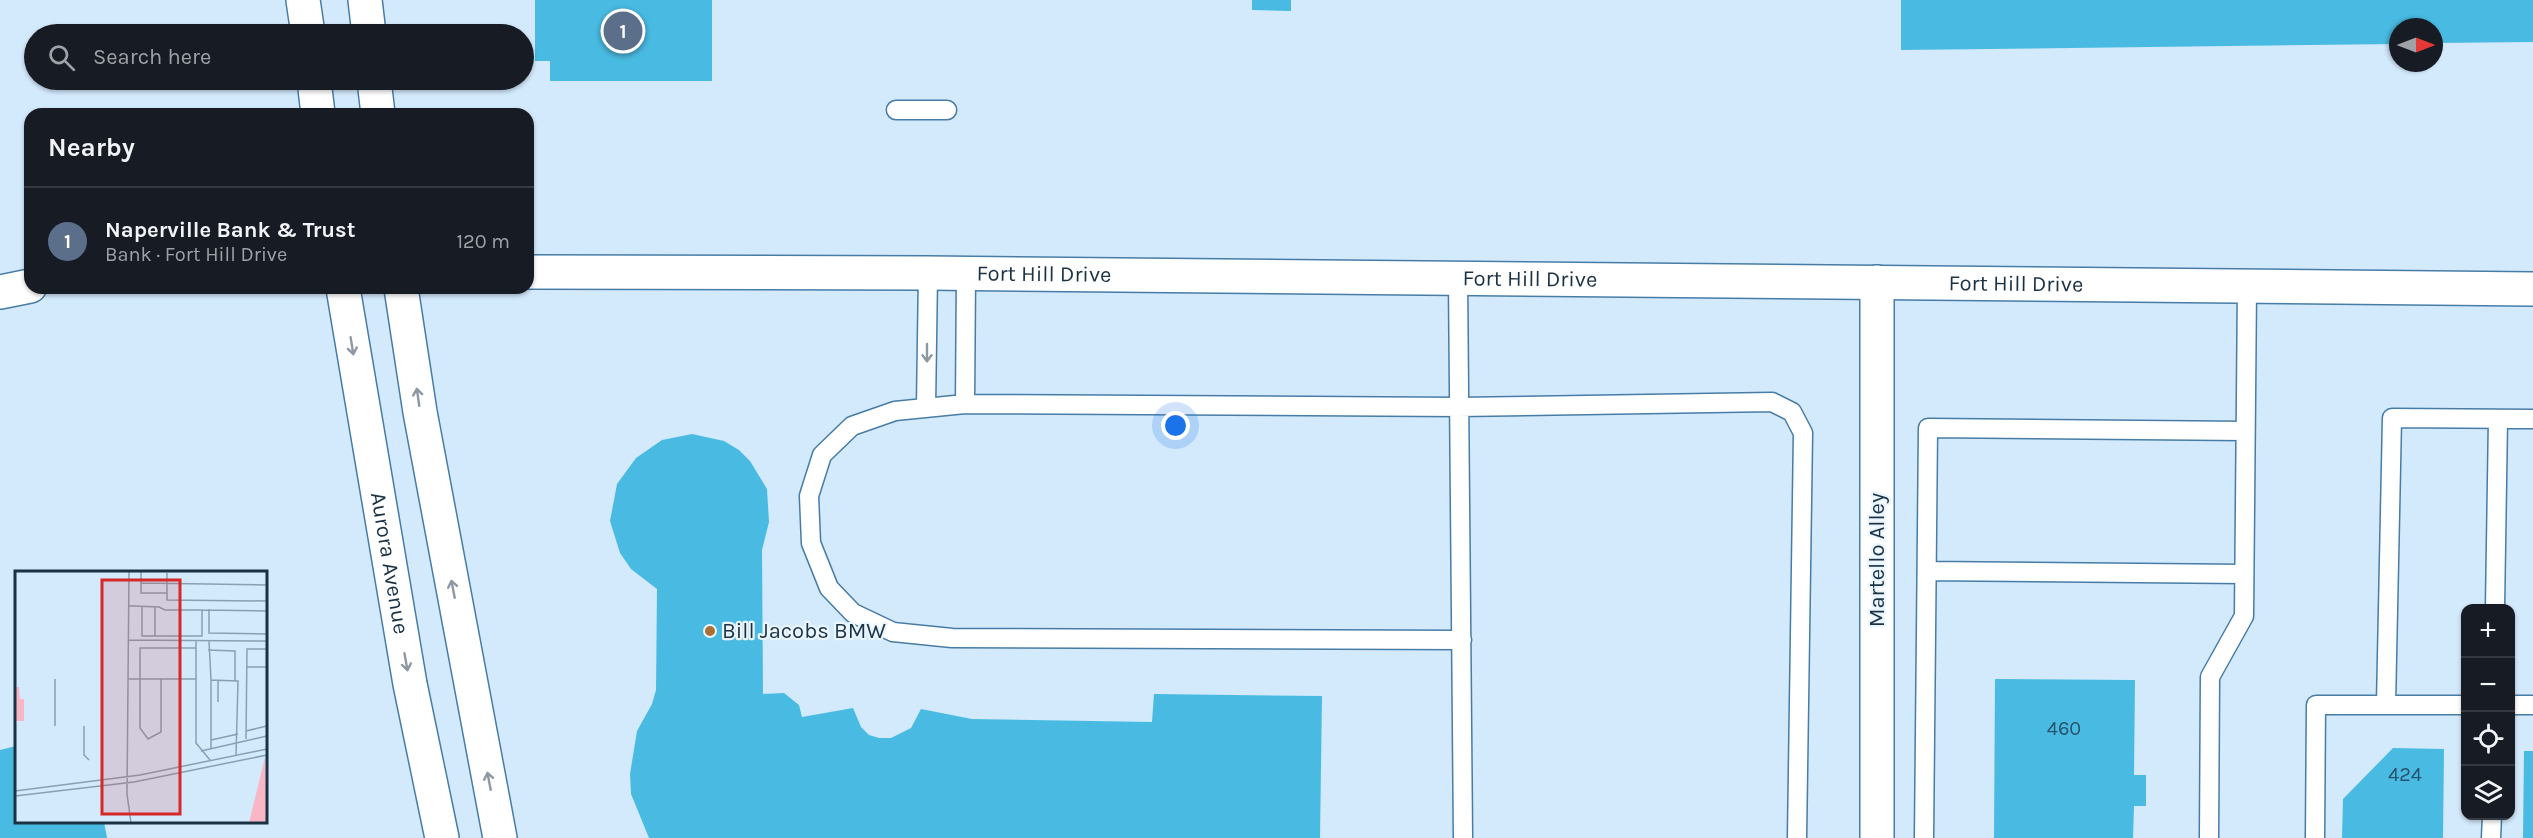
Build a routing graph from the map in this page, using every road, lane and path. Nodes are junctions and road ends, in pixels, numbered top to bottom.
1 (303, 0) edge
2 (364, 0) edge
3 (307, 24) edge
4 (368, 24) edge
5 (315, 90) edge
6 (375, 90) edge
7 (317, 108) edge
8 (377, 108) edge
9 (896, 110) dead end
10 (947, 110) dead end
11 (534, 272) edge
12 (928, 273) junction
13 (966, 274) junction
14 (1458, 279) junction
15 (1877, 282) junction
16 (2247, 286) junction
17 (24, 287) edge
18 (2533, 289) edge
19 (0, 292) edge
20 (344, 294) edge
21 (402, 294) edge
22 (964, 404) junction
23 (926, 407) junction
24 (1459, 407) junction
25 (2498, 419) junction
26 (2533, 420) edge
27 (2246, 431) junction
28 (1927, 571) junction
29 (2244, 574) junction
30 (2495, 604) edge
31 (1462, 640) junction
32 (2386, 705) junction
33 (2461, 705) edge
34 (2515, 705) edge
35 (2533, 705) edge
36 (2492, 820) edge
37 (442, 838) edge
38 (500, 838) edge
39 (1463, 838) edge
40 (1797, 838) edge
41 (1877, 838) edge
42 (1924, 838) edge
43 (2209, 838) edge
44 (2314, 838) edge
45 (2491, 838) edge

1 - 3 street
2 - 4 street
5 - 7 street
6 - 8 street
9 - 10 lane
11 - 12 street, Fort Hill Drive
12 - 13 street, Fort Hill Drive
12 -> 23 lane
13 - 14 street, Fort Hill Drive
13 - 22 lane
14 - 15 street, Fort Hill Drive
14 - 24 lane
15 - 16 street, Fort Hill Drive
15 - 41 street, Martello Alley
16 - 18 street, Fort Hill Drive
16 - 27 lane
17 - 19 street
20 -> 37 street, Aurora Avenue
38 -> 21 street
22 - 23 lane
22 - 24 lane
23 - 31 lane
24 - 31 lane
24 - 40 lane
25 - 26 lane
25 - 30 lane
25 - 32 lane
27 - 28 lane
27 - 29 lane
28 - 29 lane
28 - 42 lane
29 - 43 lane
31 - 39 lane
32 - 33 lane
32 - 44 lane
34 - 35 lane
36 - 45 lane

